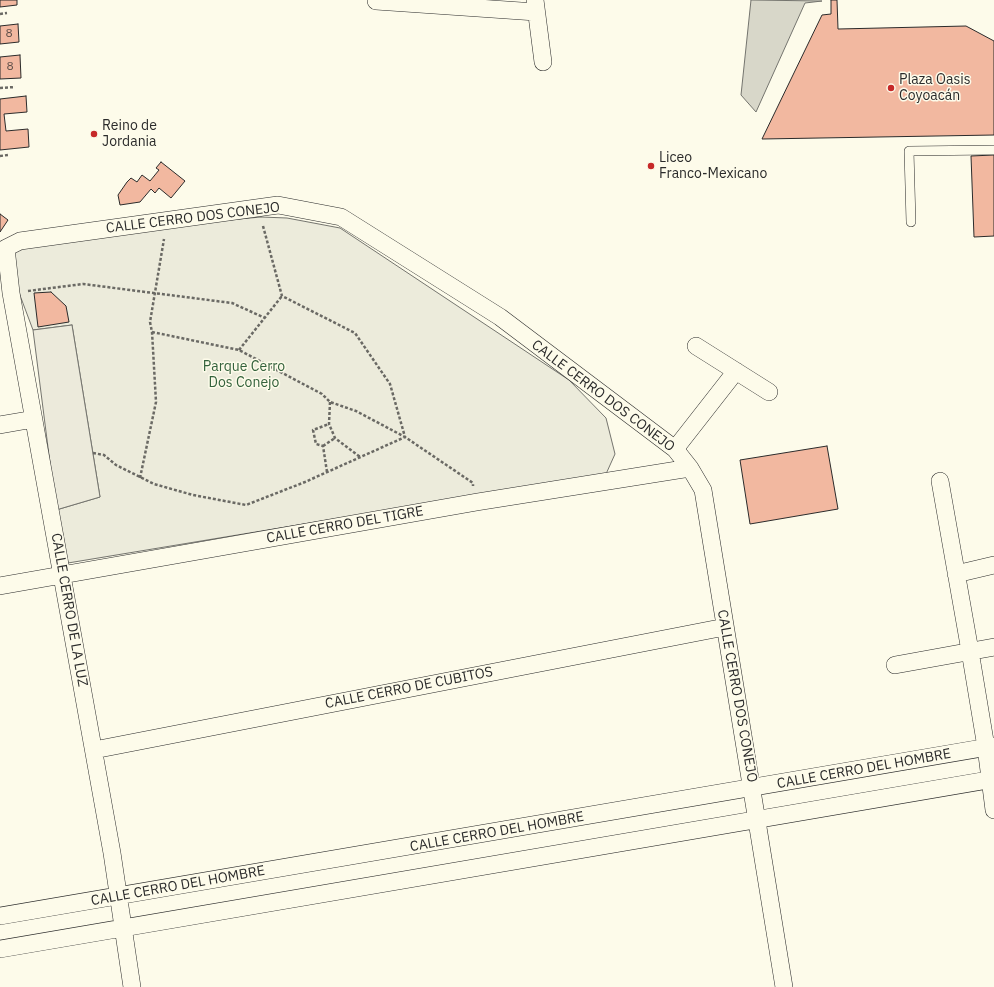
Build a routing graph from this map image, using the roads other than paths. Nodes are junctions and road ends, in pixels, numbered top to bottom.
1 (376, 1) dead end
2 (536, 6) edge
3 (543, 62) dead end
4 (994, 150) edge
5 (911, 222) dead end
6 (20, 241) joint
7 (696, 346) dead end
8 (736, 371) junction
9 (769, 392) dead end
10 (34, 419) junction
11 (0, 425) edge
12 (675, 449) junction
13 (690, 468) junction
14 (940, 481) dead end
15 (994, 565) edge
16 (956, 574) junction
17 (62, 575) junction
18 (0, 586) edge
19 (725, 627) junction
20 (994, 647) edge
21 (970, 651) junction
22 (895, 665) dead end
23 (990, 747) edge
24 (94, 750) junction
25 (992, 780) edge
26 (752, 788) junction
27 (994, 810) edge
28 (757, 819) junction
29 (119, 897) junction
30 (0, 916) edge
31 (122, 928) junction
32 (0, 949) edge
33 (132, 987) edge
34 (784, 987) edge

1 - 2 street
2 - 3 street
4 - 5 lane
6 - 10 street, CALLE CERRO DE LA LUZ
6 - 12 street, CALLE CERRO DOS CONEJO
7 - 8 street
8 - 9 street
8 - 12 street
10 - 11 street
10 - 17 street, CALLE CERRO DE LA LUZ
12 - 13 street, CALLE CERRO DOS CONEJO
13 - 17 street, CALLE CERRO DEL TIGRE
13 - 19 street, CALLE CERRO DOS CONEJO
14 - 16 street
15 - 16 street
16 - 21 street
17 - 18 street, CALLE CERRO DEL TIGRE
17 - 24 street, CALLE CERRO DE LA LUZ
19 - 24 street, CALLE CERRO DE CUBITOS
19 - 26 street, CALLE CERRO DOS CONEJO
20 - 21 street
21 - 22 street
21 - 23 street
23 - 25 street
23 - 26 street, CALLE CERRO DEL HOMBRE
24 - 29 street, CALLE CERRO DE LA LUZ
25 - 27 street
25 - 28 street
26 - 28 street, CALLE CERRO DOS CONEJO
26 - 29 street, CALLE CERRO DEL HOMBRE
28 - 31 street
28 - 34 street, CALLE CERRO DOS CONEJO
29 - 30 street, CALLE CERRO DEL HOMBRE
29 - 31 street, CALLE CERRO DE LA LUZ
31 - 32 street
31 - 33 street, CALLE CERRO DE LA LUZ

